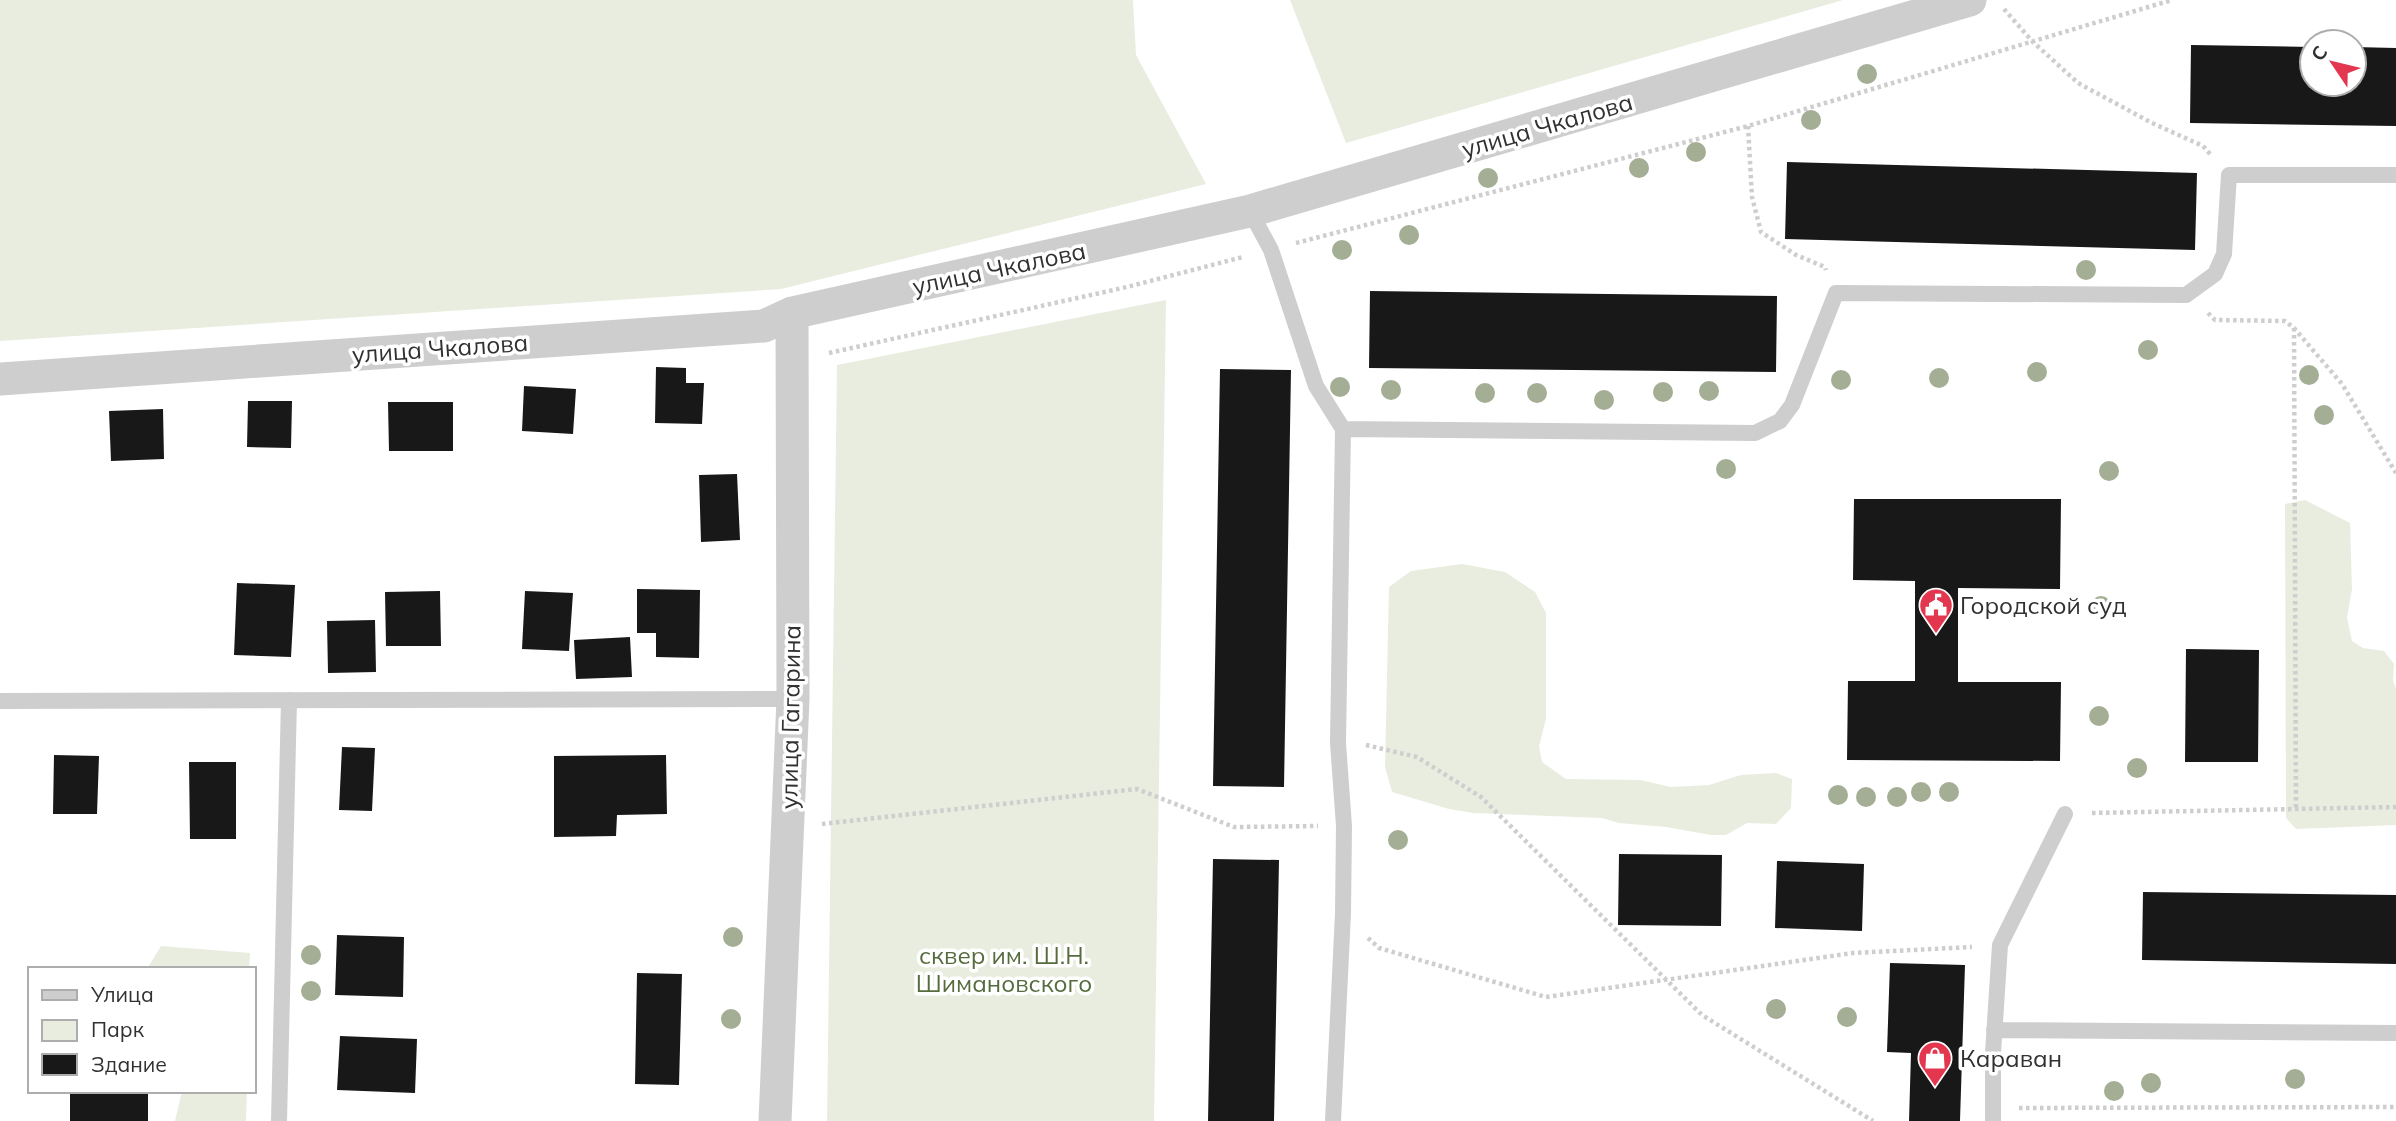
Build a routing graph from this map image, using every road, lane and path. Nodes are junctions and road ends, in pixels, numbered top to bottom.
1 (1970, 0) edge
2 (1996, 0) edge
3 (2172, 0) edge
4 (2032, 41) junction
5 (1748, 127) junction
6 (2229, 175) junction
7 (2396, 175) edge
8 (1250, 211) junction
9 (1271, 250) junction
10 (2190, 291) junction
11 (1836, 293) junction
12 (792, 313) junction
13 (2294, 328) junction
14 (826, 354) dead end
15 (0, 379) edge
16 (1343, 429) junction
17 (2396, 472) edge
18 (793, 699) junction
19 (289, 700) junction
20 (0, 701) edge
21 (1338, 743) junction
22 (2396, 807) edge
23 (2296, 809) junction
24 (2064, 814) joint
25 (816, 825) dead end
26 (1344, 826) junction
27 (1343, 913) junction
28 (2000, 945) junction
29 (1666, 980) junction
30 (1994, 1030) junction
31 (2396, 1033) edge
32 (2396, 1107) edge
33 (1993, 1114) edge
34 (279, 1121) edge
35 (775, 1121) edge
36 (1333, 1121) edge
37 (1873, 1121) edge

1 - 8 street, улица Чкалова
2 - 4 path
3 - 4 path
4 - 5 path
4 - 6 path
5 - 9 path
5 - 11 path
6 - 7 lane
6 - 10 lane
8 - 9 lane
8 - 12 street, улица Чкалова
9 - 14 path
9 - 16 lane
10 - 11 lane
10 - 13 path
11 - 16 lane
12 - 15 street, улица Чкалова
12 - 18 street, улица Гагарина
13 - 17 path
13 - 23 path
16 - 21 lane
18 - 19 lane
18 - 35 street, улица Гагарина
19 - 20 lane
19 - 34 lane
21 - 26 lane
21 - 29 path
22 - 23 path
23 - 24 path
24 - 28 lane
25 - 26 path
26 - 27 lane
27 - 29 path
27 - 36 lane
28 - 29 path
28 - 30 lane
29 - 37 path
30 - 31 lane
30 - 33 lane
32 - 33 path

